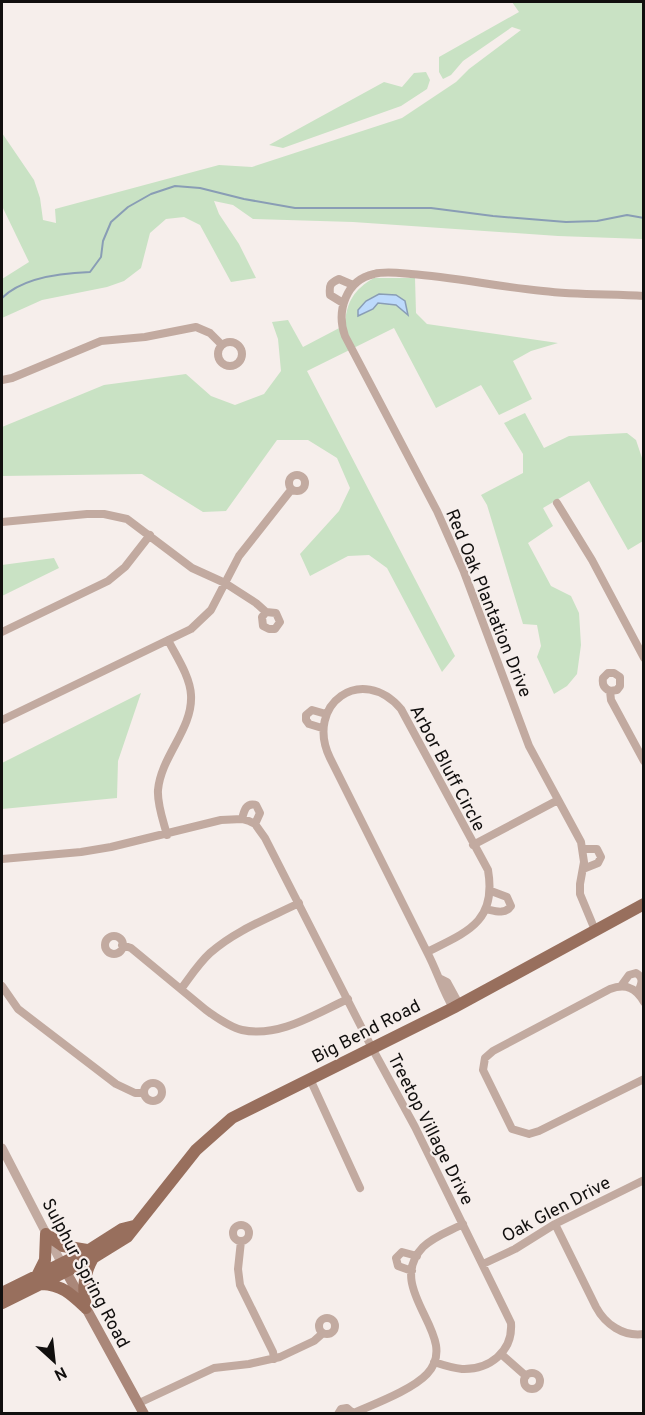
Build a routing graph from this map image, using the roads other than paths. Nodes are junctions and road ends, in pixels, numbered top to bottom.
1 (353, 285) junction
2 (644, 296) edge
3 (343, 303) junction
4 (221, 344) dead end
5 (2, 380) edge
6 (291, 490) dead end
7 (556, 503) dead end
8 (2, 522) edge
9 (150, 535) junction
10 (225, 583) junction
11 (266, 612) dead end
12 (2, 632) edge
13 (168, 640) junction
14 (644, 658) edge
15 (610, 691) dead end
16 (326, 714) junction
17 (2, 720) edge
18 (322, 728) junction
19 (644, 761) edge
20 (558, 800) junction
21 (242, 819) junction
22 (255, 824) junction
23 (167, 835) junction
24 (473, 845) junction
25 (583, 849) junction
26 (2, 859) edge
27 (583, 868) junction
28 (491, 891) junction
29 (299, 903) junction
30 (644, 904) edge
31 (486, 909) junction
32 (595, 930) junction
33 (122, 945) dead end
34 (427, 952) junction
35 (2, 986) edge
36 (621, 986) junction
37 (181, 988) junction
38 (639, 992) junction
39 (348, 999) junction
40 (644, 1002) edge
41 (456, 1006) junction
42 (372, 1048) junction
43 (310, 1079) junction
44 (644, 1079) edge
45 (144, 1093) dead end
46 (2, 1148) edge
47 (644, 1180) edge
48 (360, 1188) dead end
49 (463, 1224) junction
50 (555, 1224) junction
51 (46, 1234) junction
52 (241, 1241) dead end
53 (91, 1254) junction
54 (417, 1256) junction
55 (483, 1264) junction
56 (64, 1268) junction
57 (412, 1271) junction
58 (39, 1280) junction
59 (2, 1293) edge
60 (2, 1303) edge
61 (86, 1308) junction
62 (323, 1334) dead end
63 (644, 1335) edge
64 (501, 1354) junction
65 (274, 1359) junction
66 (434, 1362) junction
67 (526, 1376) dead end
68 (141, 1408) edge
69 (338, 1413) edge

1 - 2 street, Red Oak Plantation Drive
1 - 3 street
1 - 3 street, Red Oak Plantation Drive
3 - 20 street, Red Oak Plantation Drive
4 - 5 street
6 - 10 street
7 - 14 street
8 - 9 street
9 - 10 street
9 - 12 street
10 - 11 street
10 - 13 street
13 - 17 street
13 - 23 street
15 - 19 street
16 - 18 street, Arbor Bluff Circle
16 - 18 street, Arbor Bluff Circle
16 - 24 street, Arbor Bluff Circle
18 - 34 street, Arbor Bluff Circle
20 - 24 street
20 - 25 street, Red Oak Plantation Drive
21 - 22 street, Treetop Village Drive
21 - 22 street, Treetop Village Drive
21 - 23 street, Treetop Village Drive
22 - 29 street, Treetop Village Drive
23 - 26 street, Treetop Village Drive
24 - 28 street, Arbor Bluff Circle
25 - 27 street, Red Oak Plantation Drive
25 - 27 street, Red Oak Plantation Drive
27 - 32 street, Red Oak Plantation Drive
28 - 31 street
28 - 31 street
29 - 37 street
29 - 39 street, Treetop Village Drive
30 - 32 main road, Big Bend Road
31 - 34 street
32 - 41 main road, Big Bend Road
33 - 37 street
34 - 41 street, Arbor Bluff Circle
35 - 45 street
36 - 38 street
36 - 38 street
36 - 44 street
37 - 39 street
38 - 40 street
39 - 42 street, Treetop Village Drive
41 - 42 main road, Big Bend Road
42 - 43 main road, Big Bend Road
42 - 49 street, Treetop Village Drive
43 - 48 street
43 - 53 main road, Big Bend Road
46 - 51 street, Sulphur Spring Road
47 - 50 street, Oak Glen Drive
49 - 54 street
49 - 55 street, Treetop Village Drive
50 - 55 street, Oak Glen Drive
50 - 63 street
51 - 53 main road
51 - 56 street, Sulphur Spring Road
51 - 58 main road
52 - 65 street
53 - 56 main road, Big Bend Road
53 - 61 main road
54 - 57 street
54 - 57 street
55 - 64 street, Treetop Village Drive
56 - 58 main road, Big Bend Road
56 - 61 main road, Sulphur Spring Road
57 - 66 street
58 - 59 main road, Big Bend Road
58 - 60 main road, Big Bend Road
58 - 61 main road
61 - 68 main road, Sulphur Spring Road
62 - 65 street
64 - 66 street
64 - 67 street
65 - 68 street
66 - 69 street

